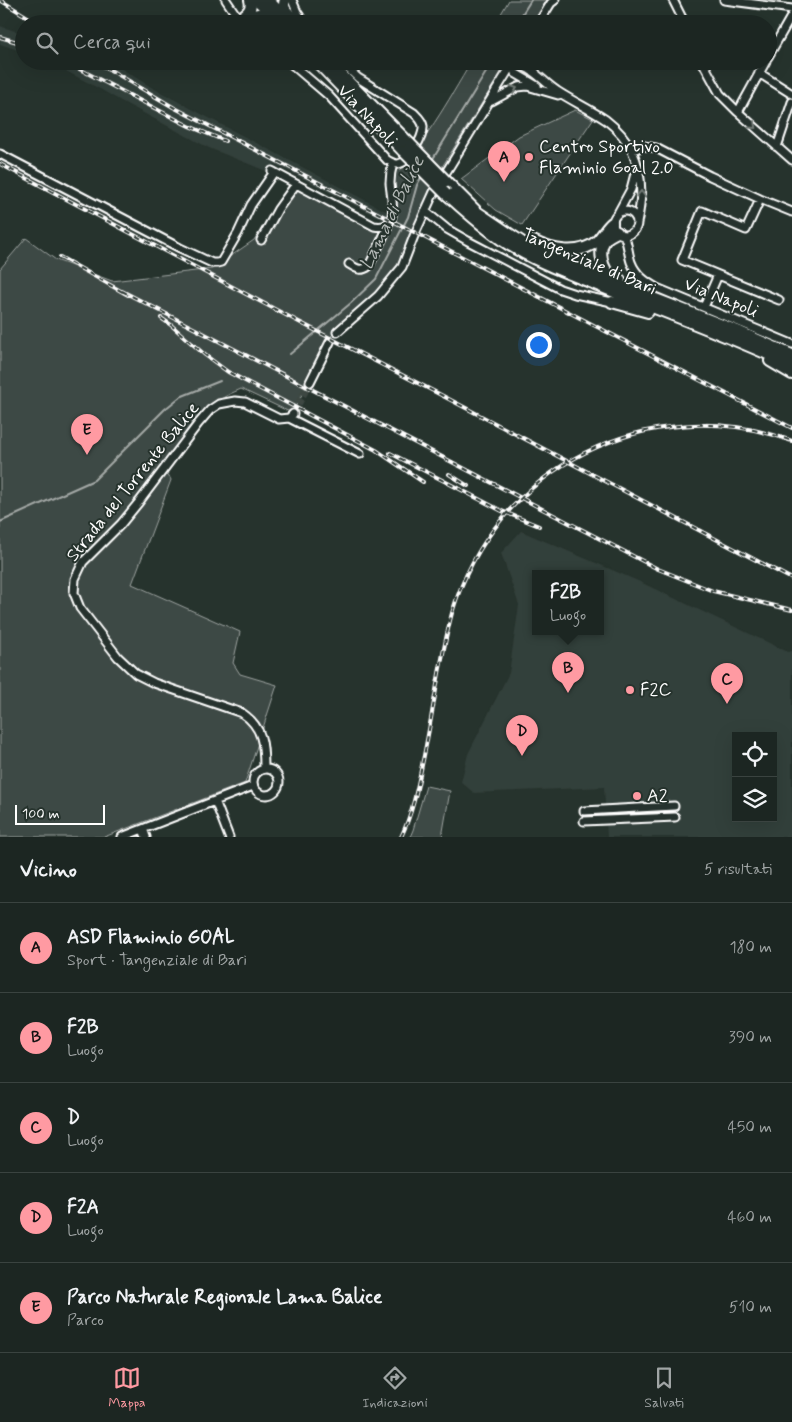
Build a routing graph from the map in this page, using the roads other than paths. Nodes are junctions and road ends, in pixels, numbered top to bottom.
1 (226, 0) edge
2 (250, 0) edge
3 (257, 0) edge
4 (268, 0) edge
5 (285, 0) edge
6 (292, 0) edge
7 (555, 0) edge
8 (673, 0) edge
9 (724, 0) edge
10 (792, 9) edge
11 (792, 14) edge
12 (237, 15) edge
13 (246, 15) edge
14 (271, 15) edge
15 (283, 15) edge
16 (290, 15) edge
17 (299, 15) edge
18 (544, 15) edge
19 (680, 15) edge
20 (777, 41) edge
21 (299, 70) edge
22 (325, 70) edge
23 (336, 70) edge
24 (350, 70) edge
25 (509, 70) edge
26 (514, 70) edge
27 (531, 70) edge
28 (534, 70) edge
29 (707, 70) edge
30 (761, 70) edge
31 (759, 73) junction
32 (538, 76) junction
33 (541, 89) junction
34 (792, 94) edge
35 (566, 97) junction
36 (489, 102) junction
37 (792, 102) edge
38 (738, 112) junction
39 (777, 147) junction
40 (407, 148) junction
41 (633, 150) junction
42 (0, 154) edge
43 (792, 160) edge
44 (393, 163) junction
45 (637, 165) junction
46 (296, 184) junction
47 (758, 204) dead end
48 (425, 211) junction
49 (618, 212) junction
50 (792, 212) edge
51 (490, 221) junction
52 (612, 223) junction
53 (385, 226) junction
54 (635, 226) junction
55 (621, 234) junction
56 (261, 240) dead end
57 (629, 250) junction
58 (350, 264) dead end
59 (718, 275) junction
60 (779, 300) dead end
61 (612, 302) joint
62 (701, 312) junction
63 (711, 330) junction
64 (337, 332) dead end
65 (330, 342) dead end
66 (792, 344) edge
67 (750, 345) junction
68 (792, 355) edge
69 (792, 365) edge
70 (792, 374) edge
71 (310, 382) tunnel mouth
72 (360, 454) dead end
73 (264, 768) junction
74 (252, 786) junction
75 (215, 801) junction
76 (674, 806) dead end
77 (584, 811) dead end
78 (675, 817) dead end
79 (584, 821) dead end
80 (143, 829) junction
81 (122, 837) edge
82 (146, 837) edge
83 (229, 837) edge

1 - 12 street
2 - 13 highway
3 - 14 highway
4 - 15 highway
5 - 16 highway
6 - 17 street
7 - 18 street
8 - 19 street
9 - 10 street
11 - 20 street
21 - 44 street, Via Napoli
22 - 40 highway, Tangenziale di Bari
23 - 40 highway, Tangenziale di Bari
24 - 44 street, Via Napoli
25 - 36 street
26 - 33 street
27 - 32 street
28 - 32 street
29 - 38 street
30 - 31 street
31 - 34 street
31 - 38 street
32 - 35 street
33 - 35 street
36 -> 33 street
35 - 41 street
36 - 48 street
37 - 39 street
38 -> 39 street
39 - 43 street
40 - 51 highway, Tangenziale di Bari, bridge
40 - 63 highway, Tangenziale di Bari, bridge
41 - 45 street
41 - 50 street
42 - 46 street
44 - 53 street
45 - 49 street
54 -> 45 street
46 - 53 street
46 - 56 street
47 - 59 street
48 - 61 street
48 - 64 street
49 - 52 street
49 - 54 street
51 - 52 highway
51 - 62 highway, Tangenziale di Bari
52 - 55 street
53 - 58 street
54 - 55 street
54 - 57 street
55 - 57 street, Via Napoli
55 - 62 highway
57 - 62 street, Via Napoli
59 - 60 street
59 - 62 street
61 - 63 highway
62 - 66 street, Via Napoli
62 - 68 highway, Tangenziale di Bari
63 - 67 highway, Tangenziale di Bari
65 - 71 street
67 - 69 highway, Tangenziale di Bari
67 - 70 highway
72 - 73 street, Strada del Torrente Balice
73 - 74 street
73 - 74 street
74 - 75 street
75 - 80 street
75 - 83 street
76 - 77 street
78 - 79 street
80 - 81 street
80 - 82 street

